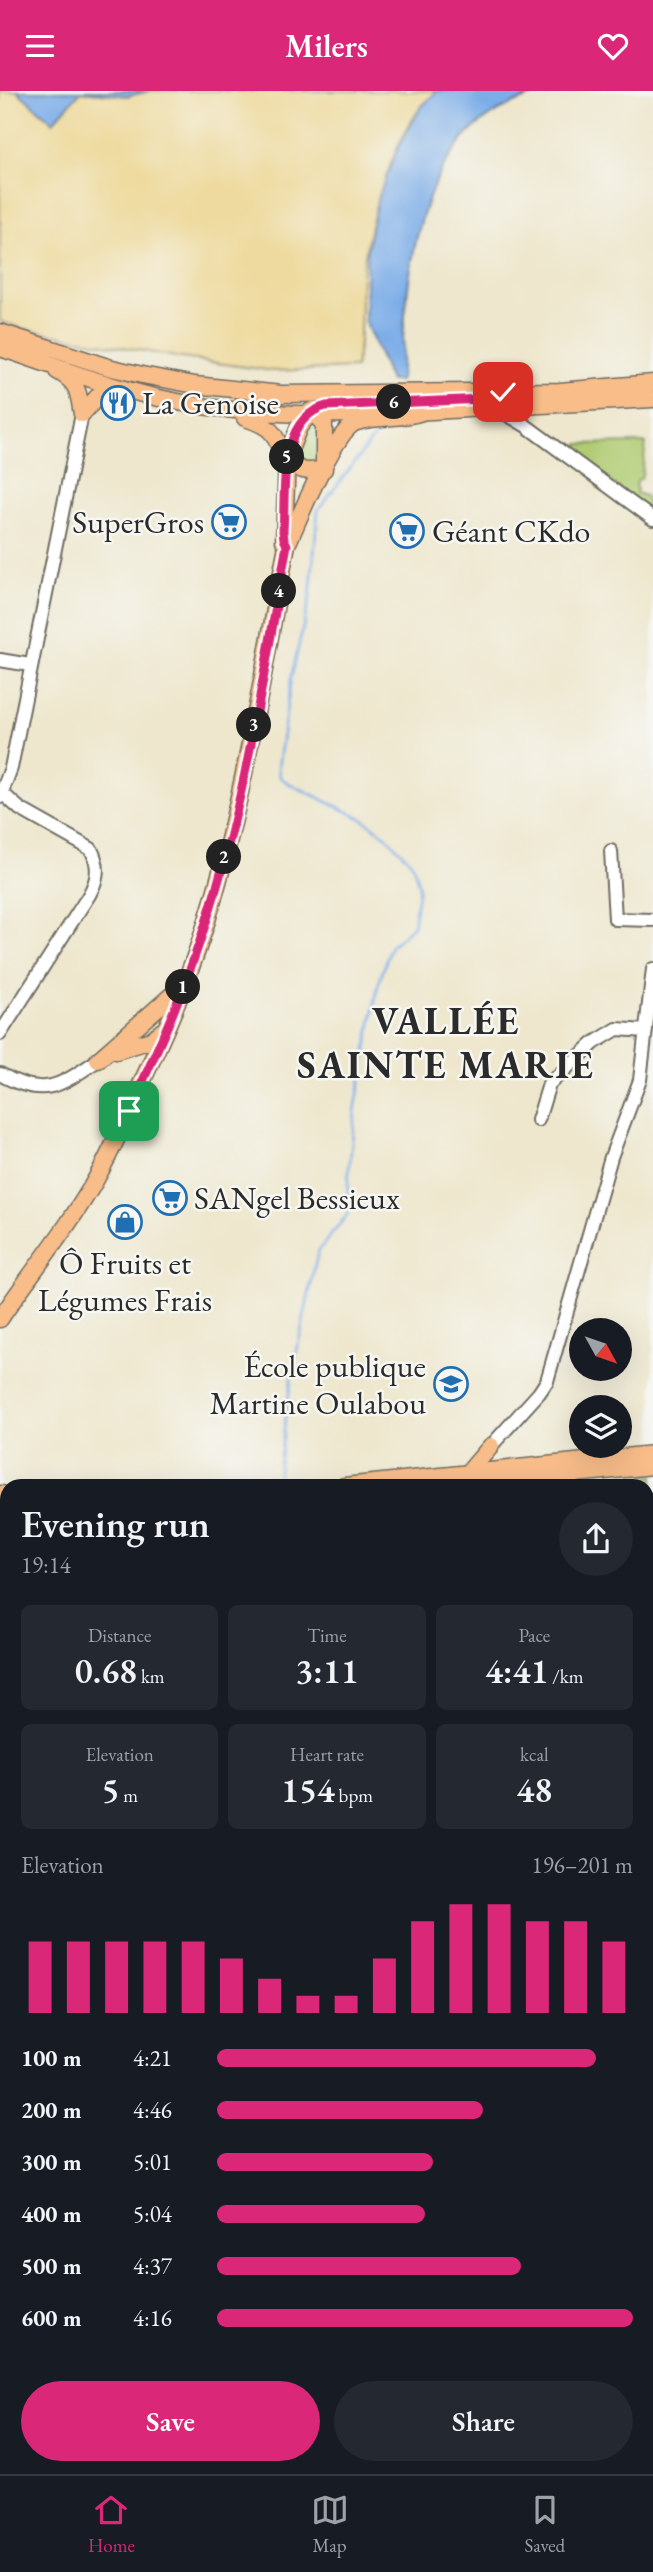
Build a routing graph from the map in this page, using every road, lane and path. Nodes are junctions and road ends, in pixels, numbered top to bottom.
1 (0, 332) edge
2 (0, 348) edge
3 (46, 363) junction
4 (108, 366) junction
5 (653, 383) edge
6 (503, 392) junction
7 (138, 393) junction
8 (653, 399) edge
9 (535, 406) junction
10 (213, 407) junction
11 (496, 408) junction
12 (396, 411) junction
13 (367, 412) junction
14 (312, 413) junction
15 (82, 414) junction
16 (534, 431) junction
17 (324, 469) junction
18 (286, 470) junction
19 (313, 488) junction
20 (653, 519) edge
21 (287, 545) junction
22 (0, 660) edge
23 (30, 665) junction
24 (1, 795) edge
25 (611, 851) dead end
26 (653, 920) edge
27 (653, 969) edge
28 (184, 984) junction
29 (646, 1031) junction
30 (0, 1034) edge
31 (162, 1035) junction
32 (124, 1042) junction
33 (98, 1059) joint
34 (0, 1074) edge
35 (144, 1078) junction
36 (538, 1120) dead end
37 (5, 1308) edge
38 (0, 1319) edge
39 (491, 1446) junction
40 (653, 1454) edge
41 (653, 1466) edge
42 (503, 1470) junction
43 (597, 1471) junction
44 (547, 1476) edge
45 (463, 1479) edge
46 (466, 1479) edge
47 (483, 1479) edge
48 (582, 1479) edge

1 - 4 main road
2 - 3 main road
3 - 7 main road
3 - 15 main road
4 - 6 main road
4 - 14 main road
5 - 6 main road
6 - 12 main road
7 - 10 main road
7 - 15 main road
8 - 9 main road
9 - 11 main road
9 - 16 street
10 - 14 main road
10 - 18 main road
11 - 12 main road
11 - 16 street
12 - 13 main road
13 - 14 main road
13 - 17 main road
14 - 17 main road
14 - 18 main road
15 - 23 street
16 - 20 street
17 - 18 main road
17 - 19 main road
18 - 19 main road
18 - 21 main road
19 - 21 main road
21 - 28 main road
22 - 23 street
23 - 24 street
24 - 30 street
25 - 26 street
27 - 29 street
28 - 31 main road
28 - 32 main road
29 - 36 street
29 - 39 street
31 - 32 main road
31 - 35 main road
32 - 33 main road
32 - 35 main road
33 - 34 street
35 - 37 main road
37 - 38 main road
39 - 42 main road
39 - 45 main road
40 - 44 main road
41 - 43 main road
42 - 44 main road
42 - 46 main road
43 - 44 main road
43 - 48 main road
44 - 47 main road

